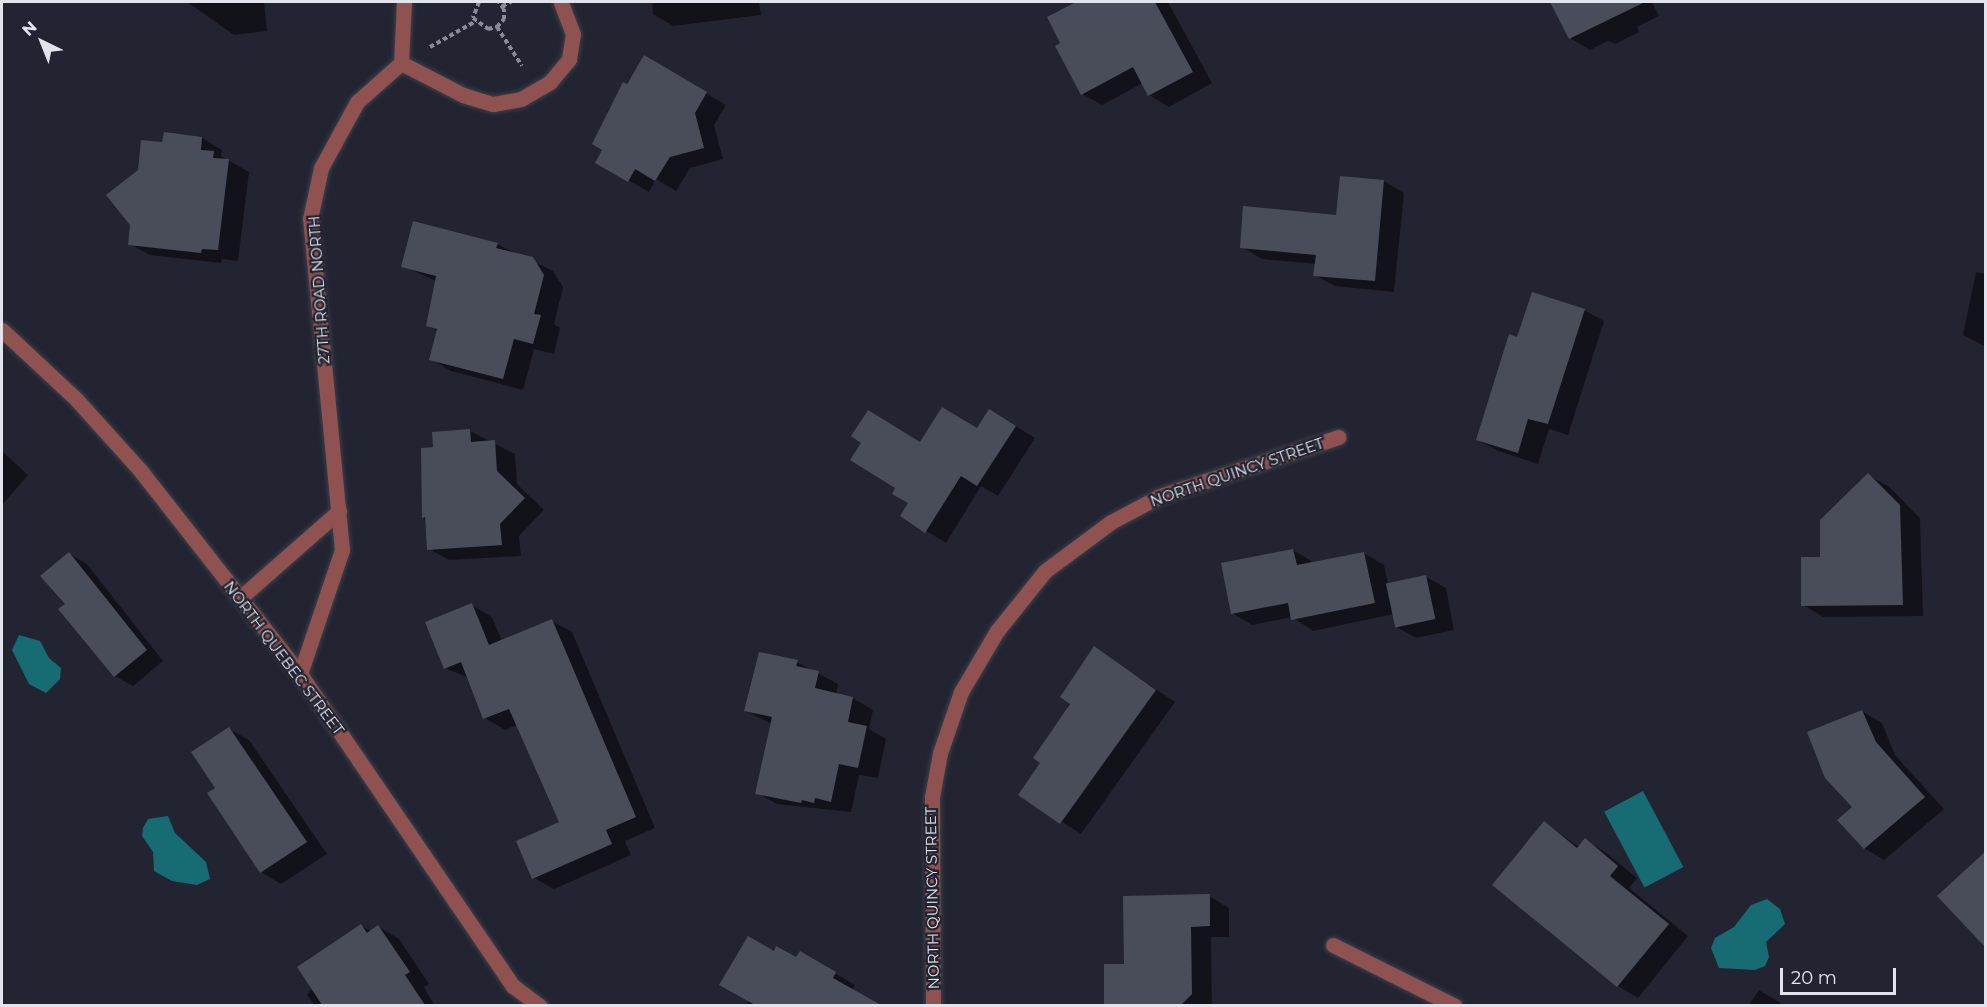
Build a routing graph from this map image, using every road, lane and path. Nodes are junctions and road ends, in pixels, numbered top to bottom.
1 (404, 2) edge
2 (479, 2) edge
3 (511, 2) edge
4 (561, 2) edge
5 (500, 4) edge
6 (476, 21) junction
7 (497, 27) junction
8 (401, 63) junction
9 (536, 90) junction
10 (2, 330) edge
11 (1338, 437) dead end
12 (339, 511) junction
13 (240, 598) junction
14 (300, 674) junction
15 (1333, 945) dead end
16 (540, 1005) edge
17 (933, 1005) edge
18 (1455, 1005) edge

1 - 8 street
2 - 6 path
3 - 5 path
4 - 9 street
5 - 7 path
6 - 7 path
6 - 8 path
7 - 9 path
8 - 9 street
8 - 12 street, 27TH ROAD NORTH
10 - 13 street, NORTH QUEBEC STREET
11 - 17 street, NORTH QUINCY STREET
12 - 13 street
12 - 14 street, 27TH ROAD NORTH
13 - 14 street, NORTH QUEBEC STREET
14 - 16 street, NORTH QUEBEC STREET
15 - 18 street

